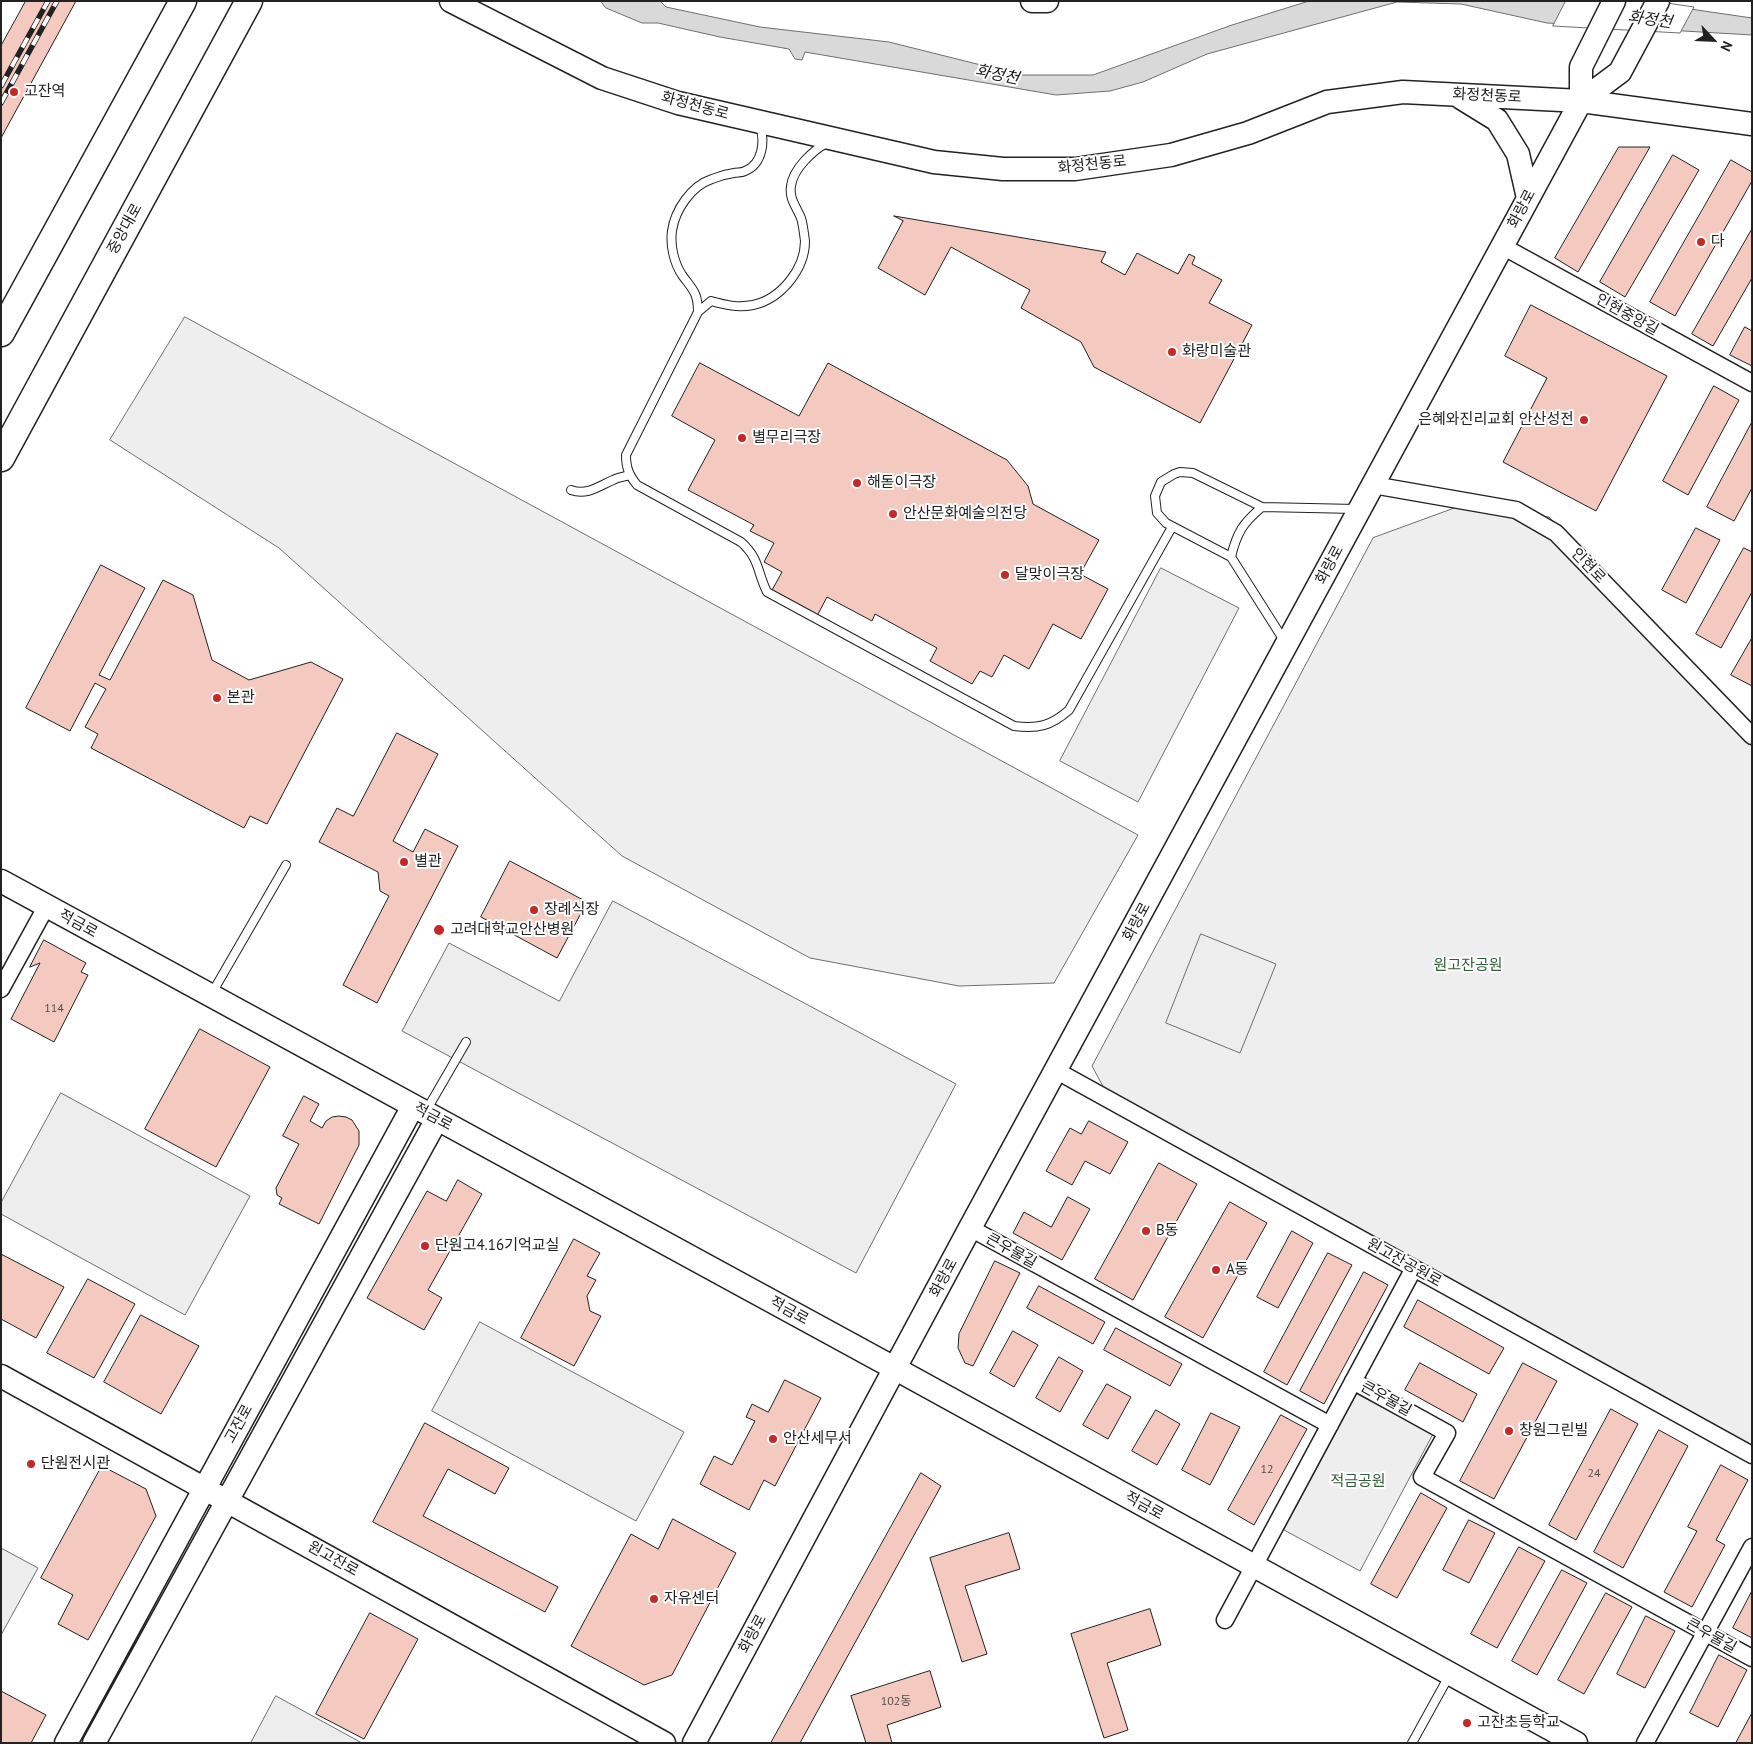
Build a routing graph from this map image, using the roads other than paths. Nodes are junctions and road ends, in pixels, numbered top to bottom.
1 (183, 1) edge
2 (250, 1) edge
3 (451, 1) edge
4 (1032, 1) edge
5 (1047, 1) edge
6 (1614, 1) edge
7 (1658, 1) edge
8 (1456, 95) junction
9 (1581, 101) junction
10 (760, 123) junction
11 (1752, 124) edge
12 (833, 140) junction
13 (1528, 198) junction
14 (1502, 246) junction
15 (698, 312) junction
16 (1, 333) edge
17 (1752, 383) edge
18 (1, 458) edge
19 (629, 476) junction
20 (1373, 485) junction
21 (571, 490) dead end
22 (1262, 507) junction
23 (1360, 510) junction
24 (1172, 527) junction
25 (1231, 557) junction
26 (1287, 645) junction
27 (1751, 732) edge
28 (286, 865) dead end
29 (1, 881) edge
30 (46, 907) junction
31 (1, 989) edge
32 (210, 996) junction
33 (466, 1042) dead end
34 (1057, 1071) junction
35 (425, 1113) junction
36 (970, 1228) junction
37 (1414, 1268) junction
38 (896, 1369) junction
39 (1, 1376) edge
40 (1353, 1381) junction
41 (1330, 1425) junction
42 (1752, 1455) edge
43 (204, 1488) junction
44 (227, 1501) junction
45 (1752, 1547) edge
46 (1255, 1567) junction
47 (1225, 1620) dead end
48 (1705, 1633) junction
49 (1752, 1658) edge
50 (1450, 1675) junction
51 (66, 1743) edge
52 (94, 1743) edge
53 (664, 1743) edge
54 (694, 1743) edge
55 (1412, 1743) edge
56 (1576, 1743) edge
57 (1645, 1743) edge

1 - 16 main road
2 - 18 main road, 중앙대로
3 - 10 street, 화정천동로
4 - 5 street
6 - 9 street, 화랑로
7 - 9 street, 화랑로
8 - 9 street, 화정천동로
8 - 12 street, 화정천동로
8 - 13 street
9 - 11 street, 화정천동로
9 - 13 street, 화랑로
10 - 12 street, 화정천동로
10 - 15 lane
12 - 15 lane
13 - 14 street, 화랑로
14 - 17 street, 인현중앙길
14 - 20 street, 화랑로
15 - 19 lane
19 - 21 lane
19 - 24 lane
20 - 23 street, 화랑로
20 - 27 street, 인현로
22 - 23 lane
22 - 24 lane
22 - 25 lane
23 - 26 street, 화랑로
24 - 25 lane
25 - 26 lane
26 - 34 street, 화랑로
28 - 32 lane
29 - 30 street, 적금로
30 - 31 street
30 - 32 street, 적금로
32 - 35 street, 적금로
33 - 35 lane
34 - 36 street, 화랑로
34 - 37 street, 원고잔공원로
35 - 38 street, 적금로
35 - 43 street, 고잔로
35 - 44 street, 고잔로
36 - 38 street, 화랑로
36 - 41 street, 큰우물길
37 - 40 street
37 - 42 street, 원고잔공원로
38 - 46 street, 적금로
38 - 54 street, 화랑로
39 - 43 street, 원고잔로
40 - 41 street, 큰우물길
40 - 48 street, 큰우물길
41 - 46 street
43 - 44 street, 원고잔로
43 - 51 street, 고잔로
44 - 52 street, 고잔로
44 - 53 street, 원고잔로
45 - 48 street
46 - 47 street
46 - 50 street, 적금로
48 - 49 street, 큰우물길
48 - 57 street
50 - 55 lane
50 - 56 street, 적금로

